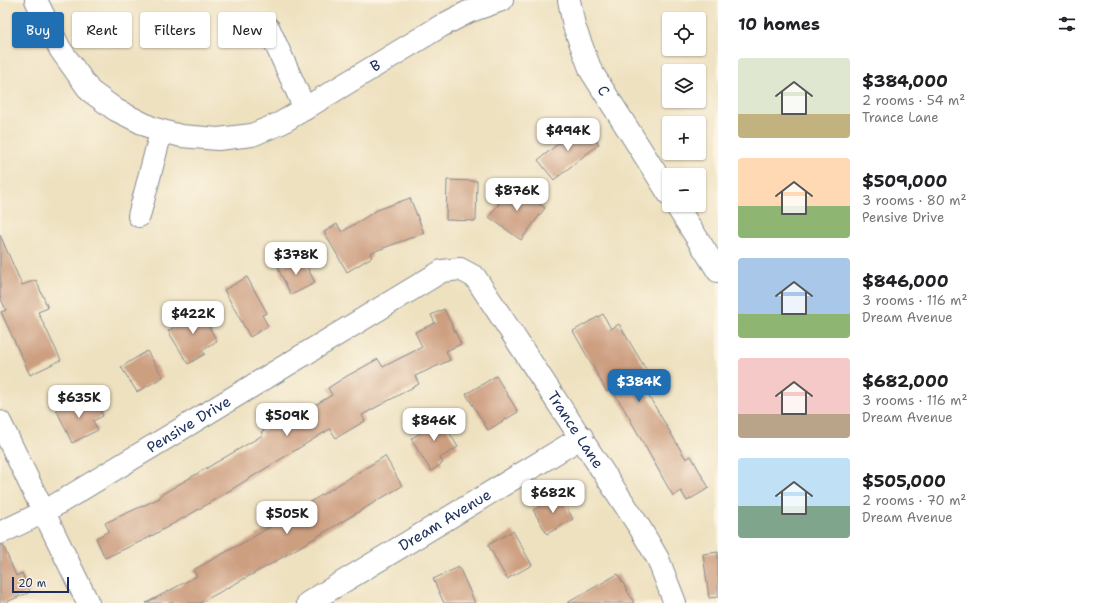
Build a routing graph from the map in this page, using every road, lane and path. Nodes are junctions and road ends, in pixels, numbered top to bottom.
1 (36, 0) edge
2 (502, 0) edge
3 (569, 0) edge
4 (465, 6) edge
5 (276, 45) edge
6 (305, 109) junction
7 (161, 132) junction
8 (662, 183) edge
9 (680, 212) edge
10 (139, 216) dead end
11 (460, 268) joint
12 (718, 271) edge
13 (0, 422) edge
14 (582, 437) junction
15 (44, 512) junction
16 (0, 533) edge
17 (88, 603) edge
18 (308, 603) edge
19 (675, 603) edge

1 - 7 street, B
2 - 4 street, B
3 - 8 street, C
4 - 6 street, B
5 - 6 street
6 - 7 street, B
7 - 10 street
9 - 12 street
11 - 14 street, Trance Lane
11 - 15 street, Pensive Drive
13 - 15 street
14 - 18 street, Dream Avenue
14 - 19 street, Trance Lane
15 - 16 street, Pensive Drive
15 - 17 street

